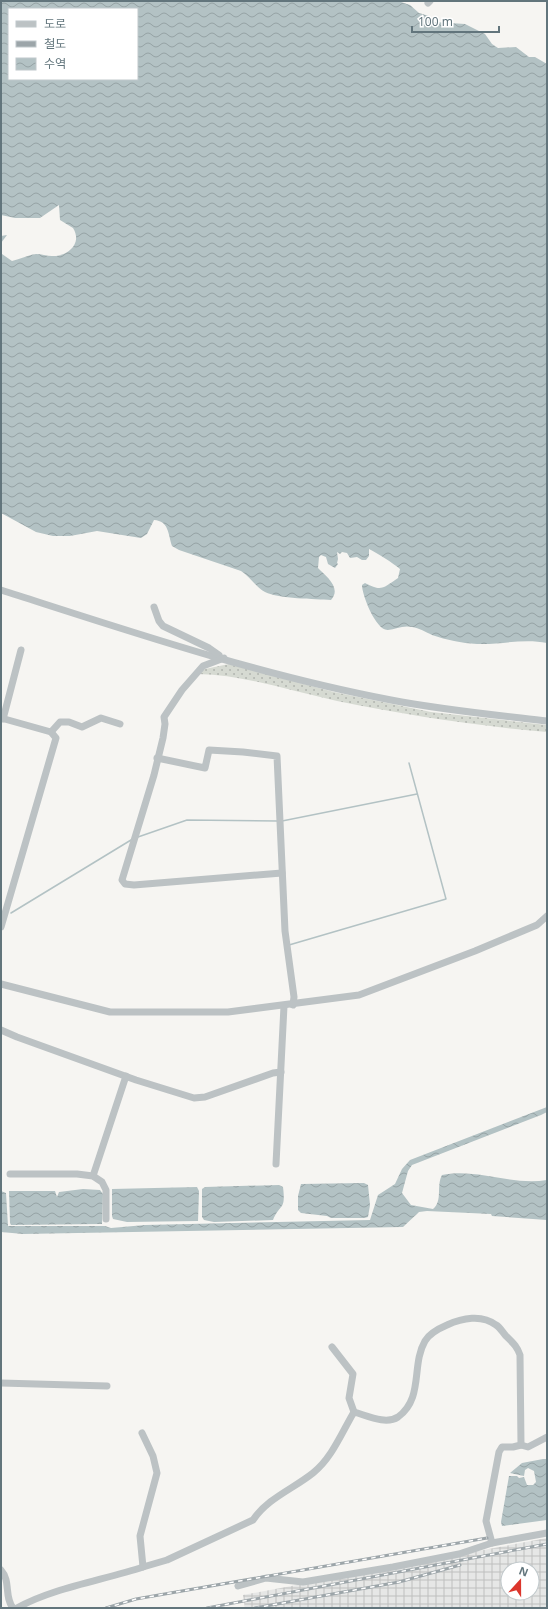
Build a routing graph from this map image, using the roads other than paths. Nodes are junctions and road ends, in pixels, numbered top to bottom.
1 (1, 590) edge
2 (154, 607) dead end
3 (21, 650) dead end
4 (224, 658) junction
5 (2, 718) edge
6 (547, 721) edge
7 (120, 724) dead end
8 (51, 732) junction
9 (157, 758) junction
10 (282, 873) junction
11 (547, 916) edge
12 (1, 927) edge
13 (1, 984) edge
14 (293, 1005) junction
15 (284, 1006) junction
16 (1, 1030) edge
17 (281, 1072) junction
18 (126, 1076) junction
19 (276, 1164) dead end
20 (10, 1174) dead end
21 (93, 1176) junction
22 (106, 1218) dead end
23 (332, 1347) dead end
24 (1, 1383) edge
25 (107, 1386) dead end
26 (354, 1412) junction
27 (142, 1433) dead end
28 (547, 1437) edge
29 (521, 1445) junction
30 (547, 1533) edge
31 (492, 1543) junction
32 (143, 1567) junction
33 (1, 1570) edge
34 (238, 1586) dead end
35 (13, 1608) edge
36 (17, 1608) edge

1 - 4 street
2 - 4 street
3 - 5 street
4 - 6 street
4 - 9 street
5 - 8 street
7 - 8 street
8 - 12 street
9 - 10 street
9 - 10 street
10 - 14 street
11 - 14 street
13 - 15 street
14 - 15 street
15 - 17 street
16 - 18 street
17 - 18 street
17 - 19 street
18 - 21 street
20 - 21 street
21 - 22 street
23 - 26 street
24 - 25 street
26 - 29 street
26 - 32 street
27 - 32 street
28 - 29 street
29 - 31 street
30 - 31 street
31 - 34 street
32 - 36 street
33 - 35 street

